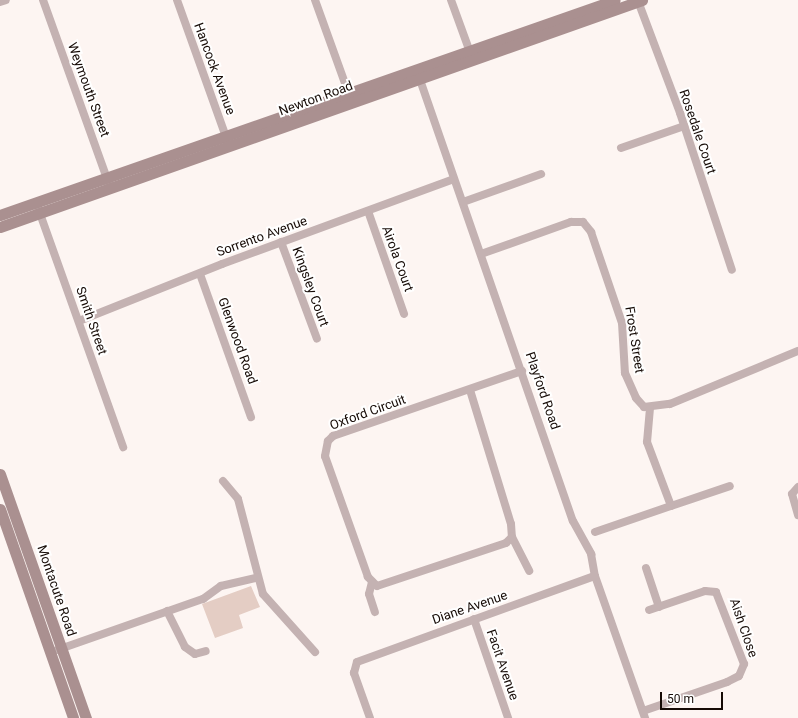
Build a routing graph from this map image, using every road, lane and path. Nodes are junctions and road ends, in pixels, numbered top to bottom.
1 (6, 0) edge
2 (43, 0) edge
3 (176, 0) edge
4 (315, 0) edge
5 (451, 0) edge
6 (615, 0) edge
7 (640, 1) edge
8 (0, 2) edge
9 (599, 7) edge
10 (471, 55) junction
11 (418, 74) junction
12 (350, 97) junction
13 (684, 126) junction
14 (227, 142) junction
15 (621, 148) dead end
16 (541, 174) dead end
17 (454, 179) junction
18 (109, 183) junction
19 (462, 202) junction
20 (38, 208) junction
21 (368, 211) junction
22 (0, 215) edge
23 (0, 227) edge
24 (281, 242) junction
25 (481, 254) junction
26 (732, 270) dead end
27 (200, 274) junction
28 (404, 314) dead end
29 (79, 321) junction
30 (317, 339) dead end
31 (798, 352) edge
32 (522, 371) junction
33 (470, 390) junction
34 (650, 408) junction
35 (251, 417) dead end
36 (123, 447) dead end
37 (0, 474) edge
38 (223, 481) dead end
39 (730, 486) dead end
40 (798, 487) edge
41 (671, 506) junction
42 (0, 509) edge
43 (798, 515) edge
44 (596, 532) dead end
45 (512, 536) junction
46 (646, 568) dead end
47 (529, 571) dead end
48 (595, 576) junction
49 (257, 578) junction
50 (372, 582) junction
51 (659, 607) junction
52 (649, 610) dead end
53 (167, 611) junction
54 (375, 612) dead end
55 (474, 619) junction
56 (56, 650) junction
57 (206, 651) dead end
58 (315, 652) dead end
59 (644, 714) edge
60 (73, 718) edge
61 (86, 718) edge
62 (370, 718) edge
63 (508, 718) edge

1 - 8 street
2 - 18 street, Weymouth Street
3 - 14 street, Hancock Avenue
4 - 12 street
5 - 10 street
6 - 9 main road, Newton Road
7 - 9 main road, Newton Road
7 - 13 street, Rosedale Court
9 - 10 main road, Newton Road
10 - 11 main road, Newton Road
11 - 12 main road, Newton Road
11 - 17 street, Playford Road
12 - 14 main road, Newton Road
13 - 15 street
13 - 26 street, Rosedale Court
14 - 18 main road, Newton Road
16 - 19 street
17 - 19 street, Playford Road
17 - 21 street, Sorrento Avenue
18 - 20 main road, Newton Road
19 - 25 street, Playford Road
20 - 22 main road, Newton Road
20 - 23 main road, Newton Road
20 - 29 street, Smith Street
21 - 24 street, Sorrento Avenue
21 - 28 street, Airola Court
24 - 27 street, Sorrento Avenue
24 - 30 street, Kingsley Court
25 - 32 street, Playford Road
25 - 34 street, Frost Street
27 - 29 street, Sorrento Avenue
27 - 35 street, Glenwood Road
29 - 36 street, Smith Street
31 - 34 street
32 - 33 street, Oxford Circuit
32 - 48 street, Playford Road
33 - 45 street
33 - 50 street, Oxford Circuit
34 - 41 street
37 - 56 main road, Montacute Road
38 - 49 street
39 - 41 street
40 - 43 street
41 - 44 street
42 - 56 main road, Montacute Road
45 - 47 street
45 - 50 street
46 - 51 street
48 - 55 street, Diane Avenue
48 - 59 street, Playford Road
49 - 53 street
49 - 58 street
50 - 54 street, Oxford Circuit
51 - 52 street, Aish Close
51 - 59 street, Aish Close
53 - 56 street
53 - 57 street
55 - 62 street, Diane Avenue
55 - 63 street, Facit Avenue
56 - 60 main road, Montacute Road
56 - 61 main road, Montacute Road

